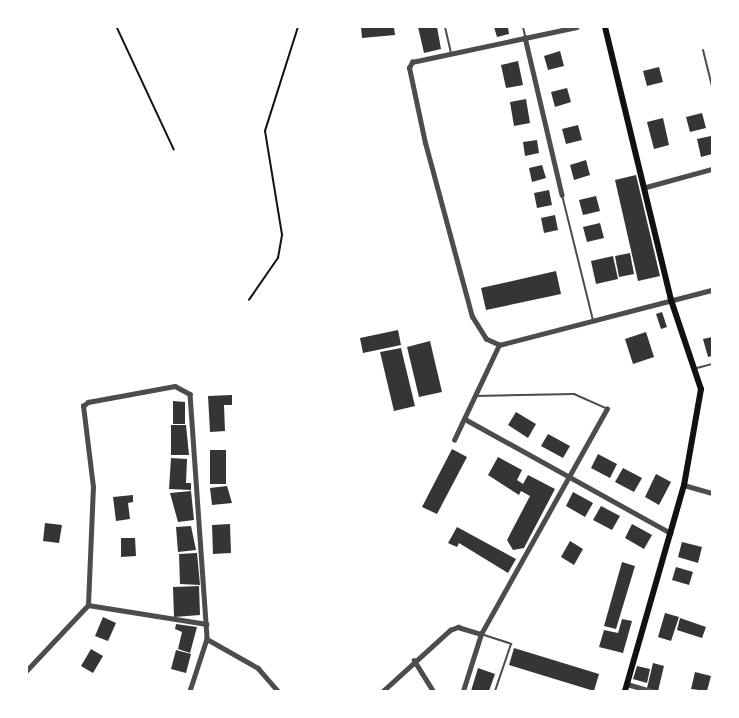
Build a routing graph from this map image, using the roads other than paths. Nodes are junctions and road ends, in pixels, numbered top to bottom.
1 (445, 27) edge
2 (523, 27) edge
3 (576, 27) edge
4 (605, 27) edge
5 (525, 37) junction
6 (703, 50) dead end
7 (451, 54) junction
8 (712, 85) edge
9 (712, 169) edge
10 (645, 187) junction
11 (562, 195) joint
12 (712, 291) edge
13 (671, 300) junction
14 (594, 320) junction
15 (500, 345) junction
16 (712, 364) edge
17 (694, 369) junction
18 (476, 396) junction
19 (607, 409) joint
20 (465, 419) junction
21 (454, 440) dead end
22 (569, 476) junction
23 (684, 485) junction
24 (712, 493) edge
25 (671, 532) junction
26 (88, 605) junction
27 (206, 624) junction
28 (481, 634) junction
29 (207, 639) junction
30 (414, 660) junction
31 (27, 670) edge
32 (626, 688) edge
33 (190, 691) edge
34 (279, 691) edge
35 (383, 691) edge
36 (433, 691) edge
37 (463, 691) edge
38 (495, 691) edge
39 (652, 691) edge

1 - 7 lane
2 - 5 lane
3 - 5 street
4 - 10 main road
5 - 7 street
5 - 11 street
6 - 8 lane
7 - 15 street
9 - 10 street
10 - 13 main road
11 - 14 lane
12 - 13 street
13 - 14 street
13 - 17 main road
14 - 15 street
15 - 18 street
16 - 17 lane
17 - 23 main road
18 - 19 lane
18 - 20 street
19 - 22 street
20 - 21 street
20 - 22 street
22 - 25 street
22 - 28 street
23 - 24 street
23 - 25 main road
25 - 32 main road
26 - 27 street
26 - 27 street
26 - 31 street
27 - 29 street
28 - 30 street
28 - 37 street
28 - 38 lane
29 - 33 street
29 - 34 street
30 - 35 street
30 - 36 street
32 - 39 street

